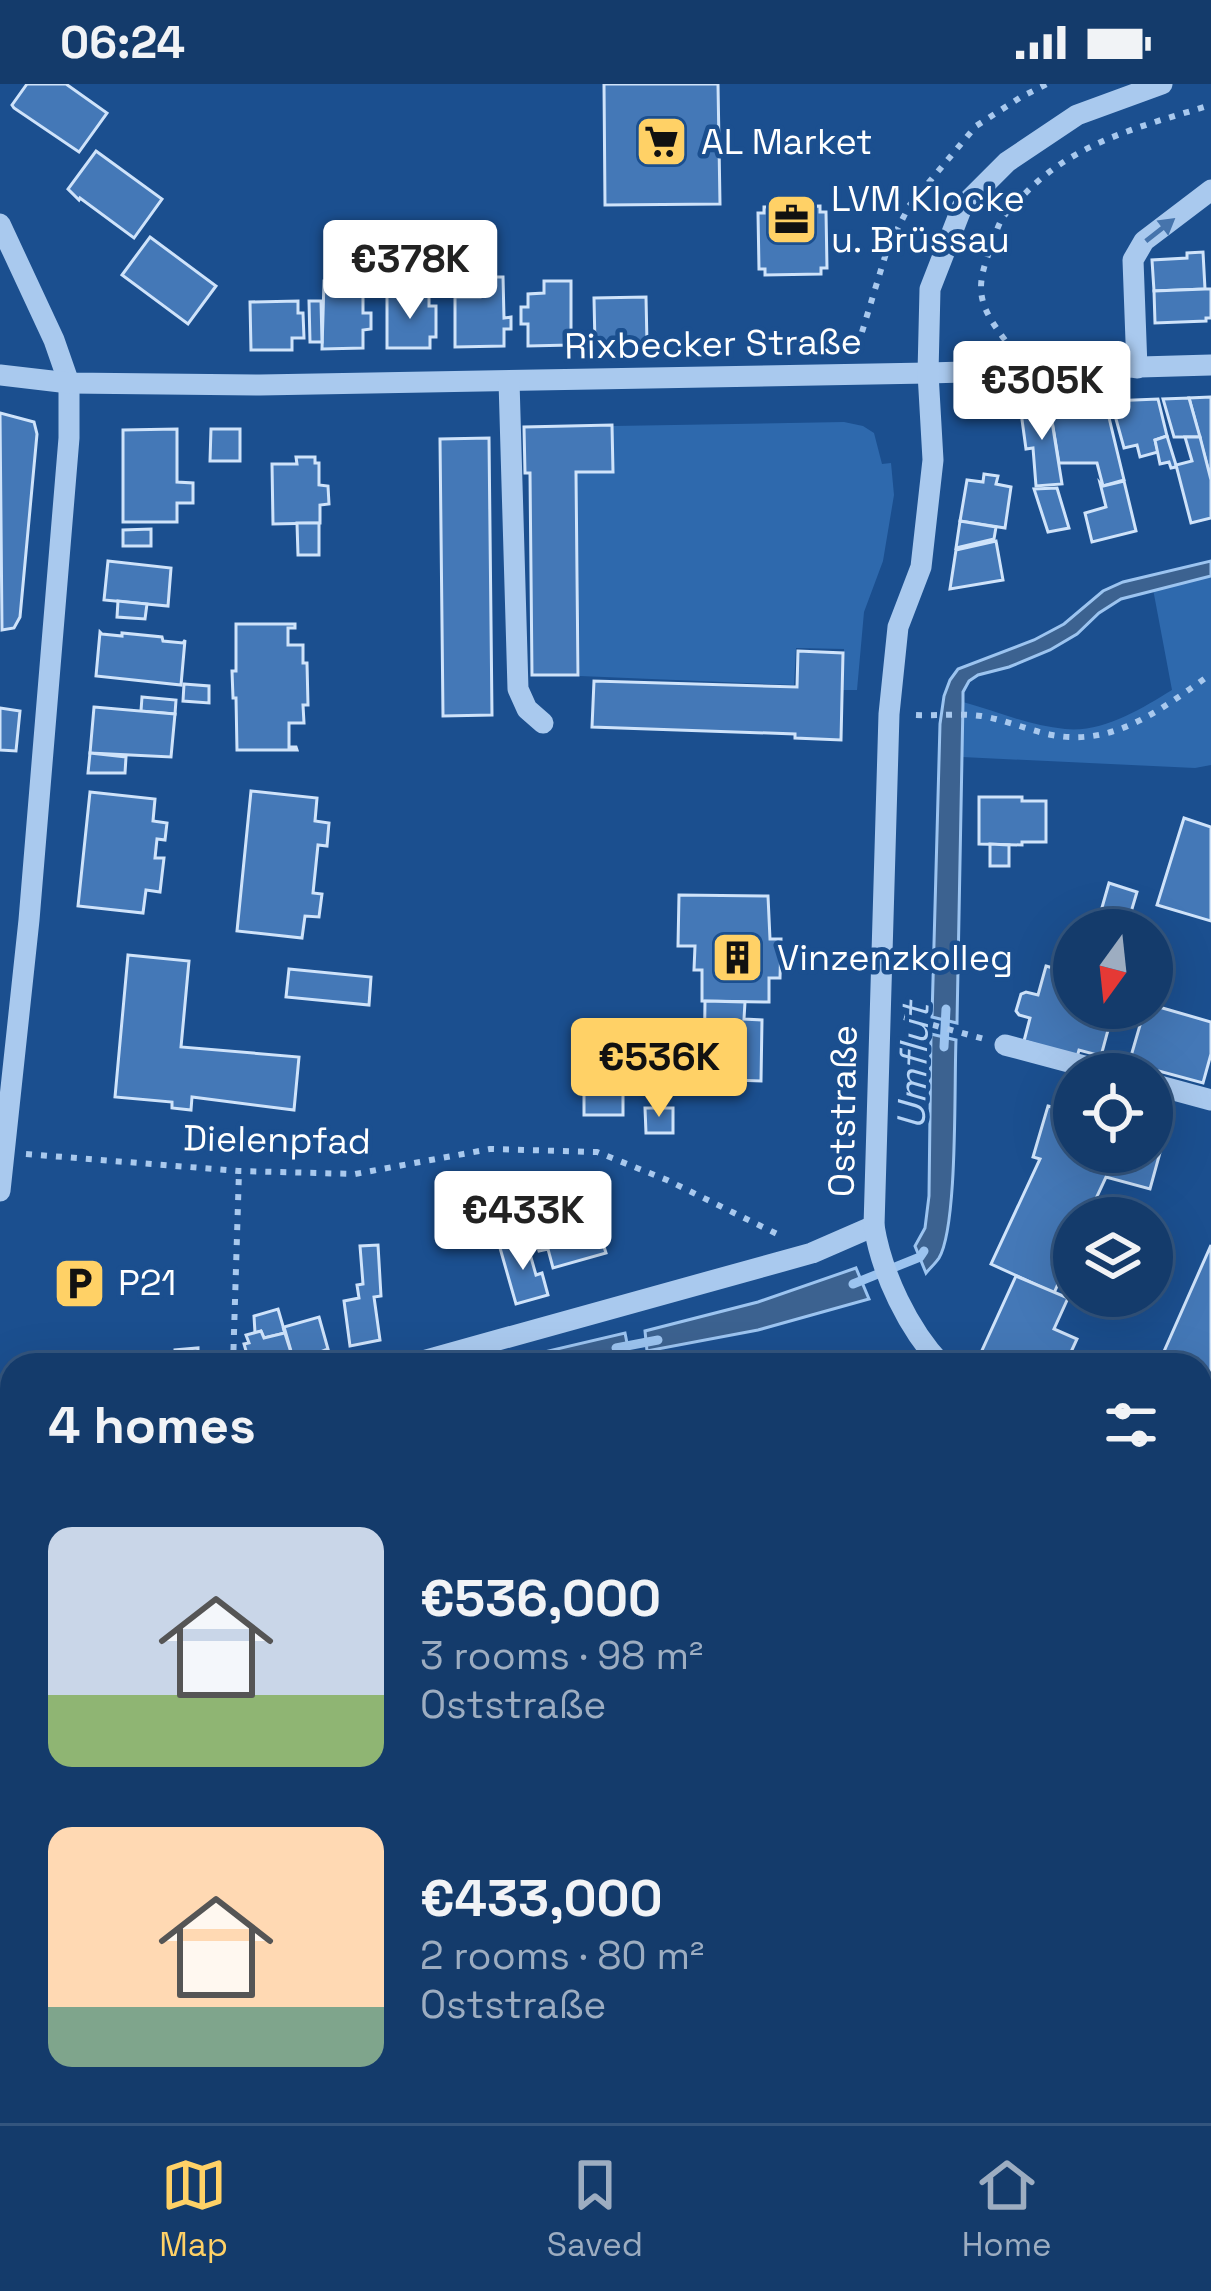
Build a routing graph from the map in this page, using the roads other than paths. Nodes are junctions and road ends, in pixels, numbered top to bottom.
1 (1162, 84) edge
2 (1211, 190) edge
3 (0, 224) edge
4 (1211, 365) edge
5 (1137, 368) junction
6 (928, 373) junction
7 (0, 375) edge
8 (509, 381) junction
9 (69, 383) junction
10 (543, 722) dead end
11 (1005, 1045) dead end
12 (1053, 1058) edge
13 (1173, 1090) edge
14 (1211, 1100) edge
15 (2, 1170) edge
16 (874, 1226) junction
17 (450, 1353) edge
18 (931, 1353) edge

1 - 6 street, Oststraße
5 -> 2 street
3 - 9 street
4 - 5 street, Rixbecker Straße
5 - 6 street, Rixbecker Straße
6 - 8 street, Rixbecker Straße
6 - 16 street, Oststraße
7 - 9 street, Rixbecker Straße
8 - 9 street, Rixbecker Straße
8 - 10 street
9 - 15 street
11 - 12 street
13 - 14 street
16 - 17 street, Oststraße
16 - 18 street

